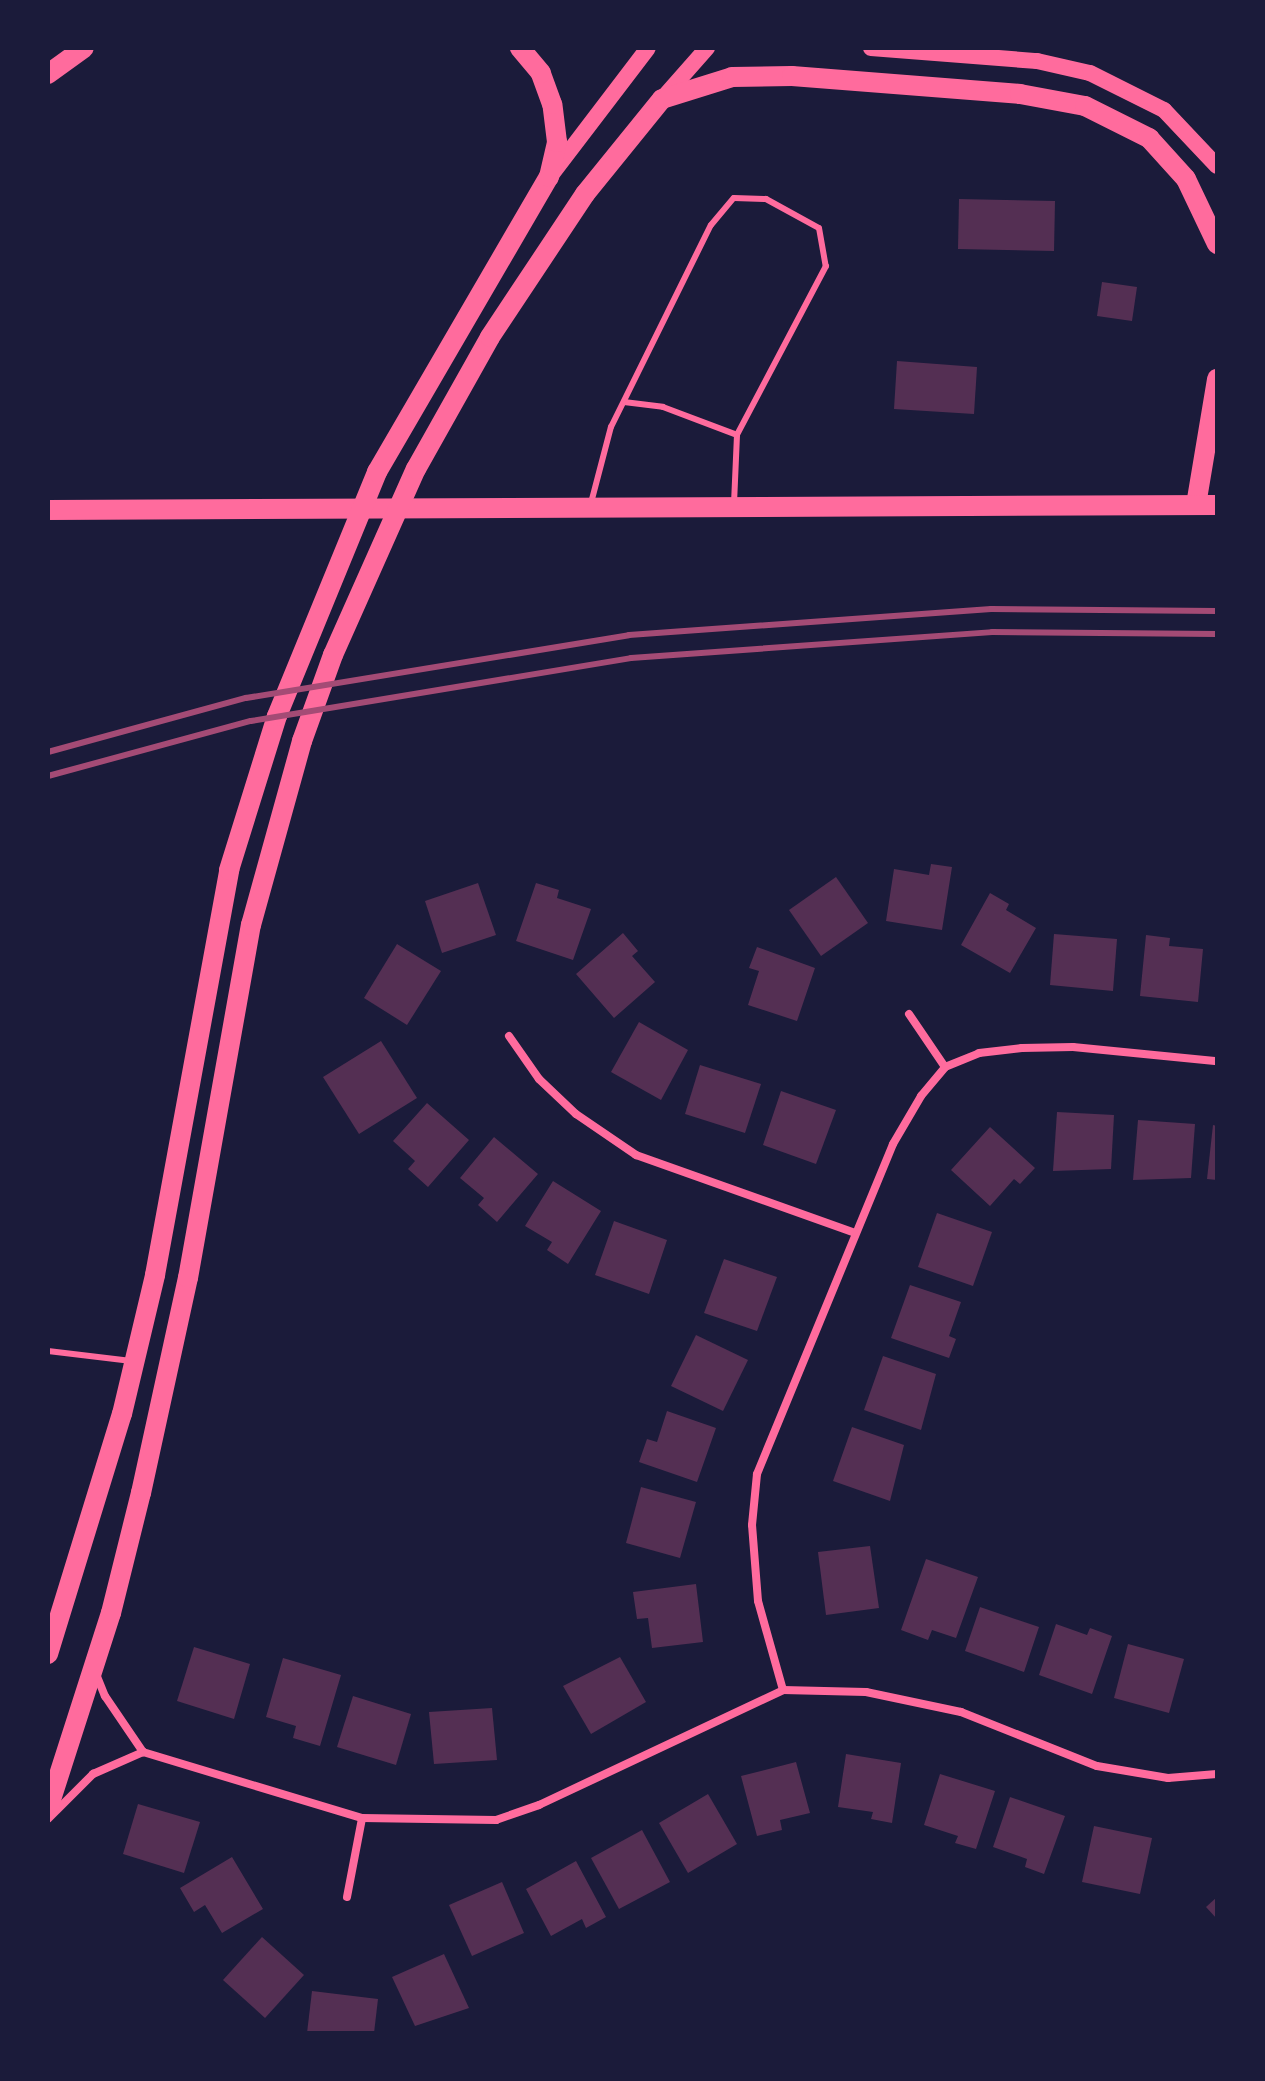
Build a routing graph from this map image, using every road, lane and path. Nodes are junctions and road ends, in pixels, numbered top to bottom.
1 (84, 48) edge
2 (520, 48) edge
3 (648, 48) edge
4 (707, 48) edge
5 (871, 48) edge
6 (48, 74) edge
7 (662, 99) junction
8 (1217, 166) edge
9 (549, 177) junction
10 (1217, 244) edge
11 (1217, 379) edge
12 (624, 402) junction
13 (737, 435) junction
14 (1196, 505) junction
15 (1217, 505) edge
16 (734, 509) junction
17 (48, 510) edge
18 (589, 510) junction
19 (909, 1014) dead end
20 (509, 1036) dead end
21 (1217, 1061) edge
22 (945, 1067) junction
23 (855, 1233) junction
24 (48, 1351) edge
25 (134, 1362) junction
26 (48, 1654) edge
27 (93, 1666) junction
28 (783, 1690) junction
29 (143, 1752) junction
30 (1217, 1774) edge
31 (48, 1809) edge
32 (362, 1818) junction
33 (48, 1819) edge
34 (347, 1897) dead end

1 - 6 main road
2 - 9 main road
3 - 9 main road
4 - 7 main road
5 - 8 main road
7 - 10 main road
7 - 27 main road
9 - 25 main road
11 - 14 main road
12 - 13 lane
12 - 13 lane
12 - 18 lane
13 - 16 lane
14 - 15 main road
14 - 16 main road
16 - 18 main road
17 - 18 main road
19 - 22 street
20 - 23 street
21 - 22 street
22 - 23 street
23 - 28 street
24 - 25 lane
25 - 26 main road
27 - 29 street
27 - 31 main road
28 - 30 street
28 - 32 street
29 - 32 street
29 - 33 street
32 - 34 street

